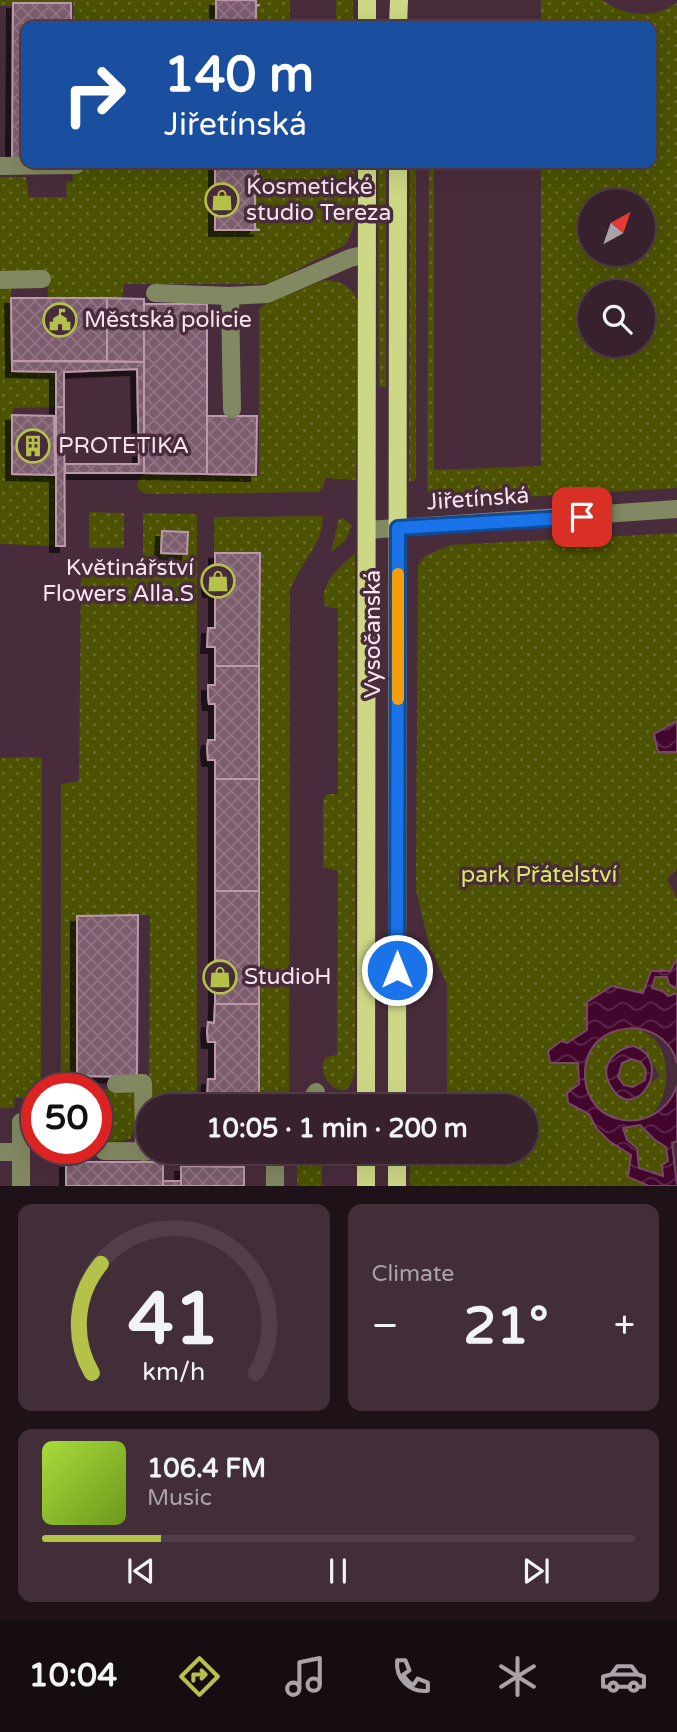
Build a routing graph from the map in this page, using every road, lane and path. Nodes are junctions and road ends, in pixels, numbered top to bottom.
1 (367, 0) edge
2 (398, 0) edge
3 (367, 21) edge
4 (398, 21) edge
5 (0, 166) edge
6 (21, 166) edge
7 (367, 168) edge
8 (398, 168) edge
9 (367, 254) junction
10 (42, 279) dead end
11 (0, 280) edge
12 (155, 292) dead end
13 (230, 296) junction
14 (232, 409) dead end
15 (677, 509) edge
16 (398, 528) junction
17 (367, 530) junction
18 (116, 1084) dead end
19 (143, 1094) edge
20 (366, 1094) edge
21 (397, 1094) edge
22 (21, 1122) dead end
23 (112, 1151) edge
24 (0, 1152) edge
25 (20, 1152) junction
26 (136, 1152) edge
27 (276, 1164) edge
28 (366, 1164) edge
29 (397, 1164) edge
30 (21, 1186) edge
31 (275, 1186) edge
32 (366, 1186) edge
33 (397, 1186) edge

1 - 3 main road
2 - 4 main road
5 - 6 street
7 - 9 main road, Vysočanská
8 - 16 main road, Vysočanská
9 - 13 street
9 - 17 main road, Vysočanská
10 - 11 street
12 - 13 street
13 - 14 street
15 - 16 street, Jiřetínská
16 - 17 street, Jiřetínská
16 - 21 main road, Vysočanská
17 - 20 main road, Vysočanská
18 - 19 street
22 - 25 street
23 - 26 street
24 - 25 street
25 - 30 street
27 - 31 street
28 - 32 main road
29 - 33 main road

